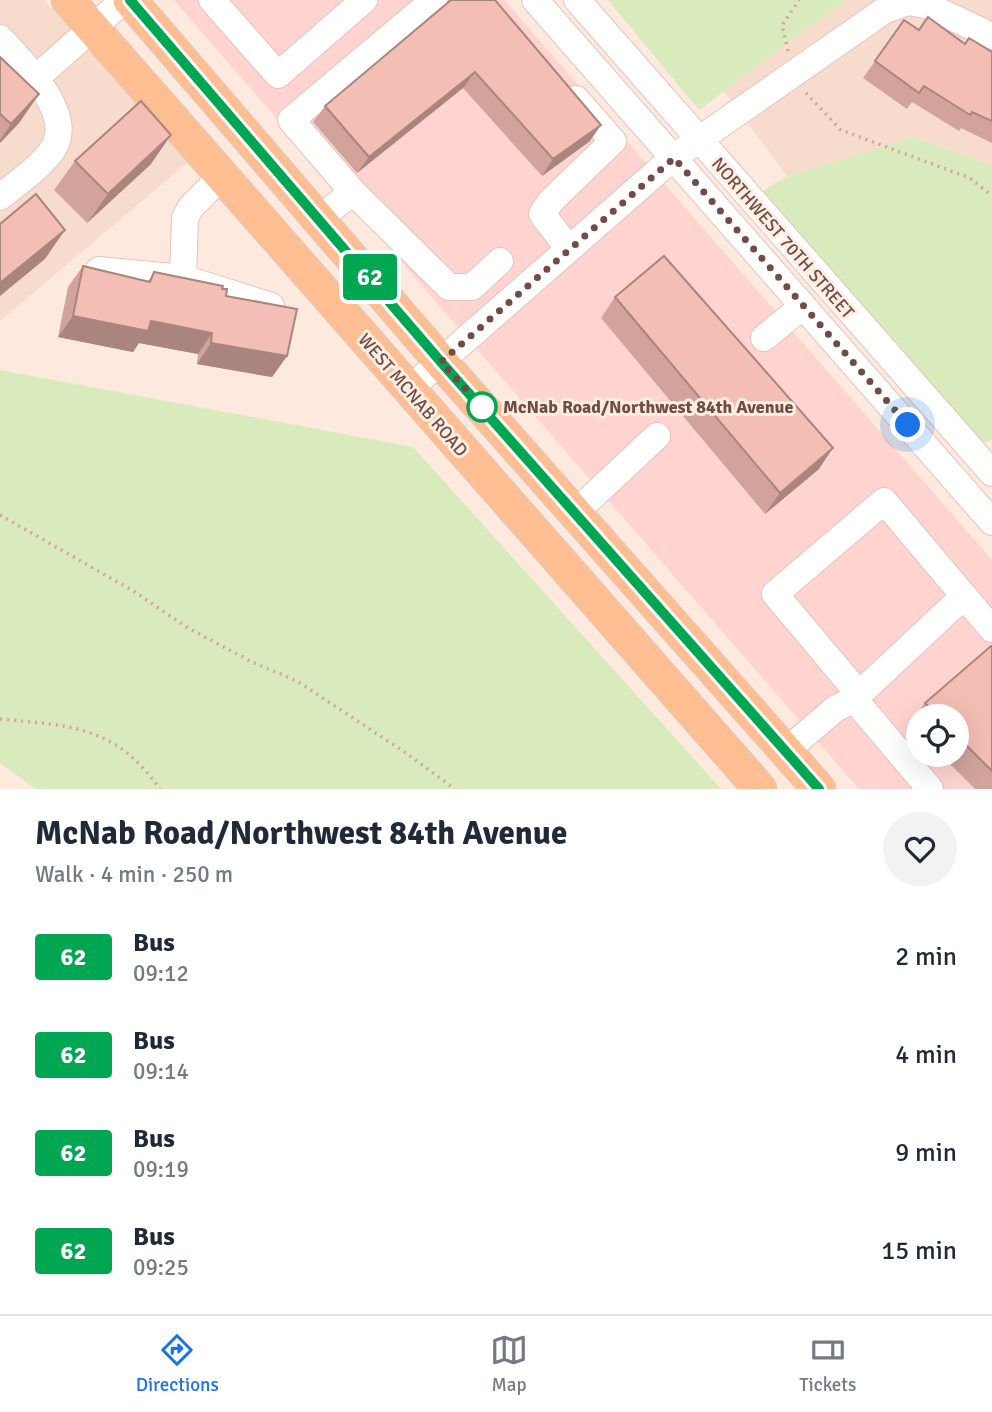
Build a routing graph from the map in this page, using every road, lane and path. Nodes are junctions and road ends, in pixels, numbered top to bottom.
1 (68, 0) edge
2 (124, 0) edge
3 (130, 0) edge
4 (212, 0) edge
5 (363, 0) edge
6 (434, 0) edge
7 (535, 0) edge
8 (577, 0) edge
9 (799, 0) edge
10 (93, 28) junction
11 (992, 36) edge
12 (0, 37) edge
13 (794, 73) junction
14 (36, 78) junction
15 (560, 81) edge
16 (698, 141) junction
17 (674, 158) junction
18 (222, 176) junction
19 (353, 192) junction
20 (0, 197) edge
21 (992, 197) edge
22 (320, 218) junction
23 (569, 249) junction
24 (500, 261) dead end
25 (99, 270) edge
26 (184, 278) junction
27 (271, 306) edge
28 (803, 306) junction
29 (764, 338) dead end
30 (441, 362) junction
31 (408, 390) junction
32 (657, 436) dead end
33 (992, 473) edge
34 (576, 512) junction
35 (0, 515) edge
36 (992, 522) edge
37 (964, 596) junction
38 (992, 629) edge
39 (856, 696) junction
40 (0, 719) edge
41 (786, 751) junction
42 (160, 789) edge
43 (455, 789) edge
44 (760, 789) edge
45 (819, 789) edge
46 (930, 789) edge

1 - 10 main road, WEST MCNAB ROAD
2 - 10 street
3 - 22 main road
4 - 5 street
6 - 19 street
7 - 17 street, NORTHWEST 70TH STREET
8 - 16 street, NORTHWEST 70TH STREET
9 - 13 path
10 - 14 street
10 - 18 main road, WEST MCNAB ROAD
11 - 13 street
12 - 14 street
13 - 16 street
13 - 21 path
14 - 20 street
15 - 23 street
16 - 17 street
16 - 33 street, NORTHWEST 70TH STREET
17 - 23 street
17 - 28 street, NORTHWEST 70TH STREET
18 - 26 street
18 - 31 main road, WEST MCNAB ROAD
19 - 22 street
19 - 24 street
22 - 30 main road
23 - 30 street
25 - 26 street
26 - 27 street
28 - 29 street
28 - 36 street, NORTHWEST 70TH STREET
30 - 31 street
30 - 34 main road
31 - 44 main road, WEST MCNAB ROAD
32 - 34 street
34 - 41 main road
35 - 43 path
37 - 38 street
37 - 39 street
37 - 39 street
39 - 41 street
39 - 46 street
40 - 42 path
41 - 45 main road

